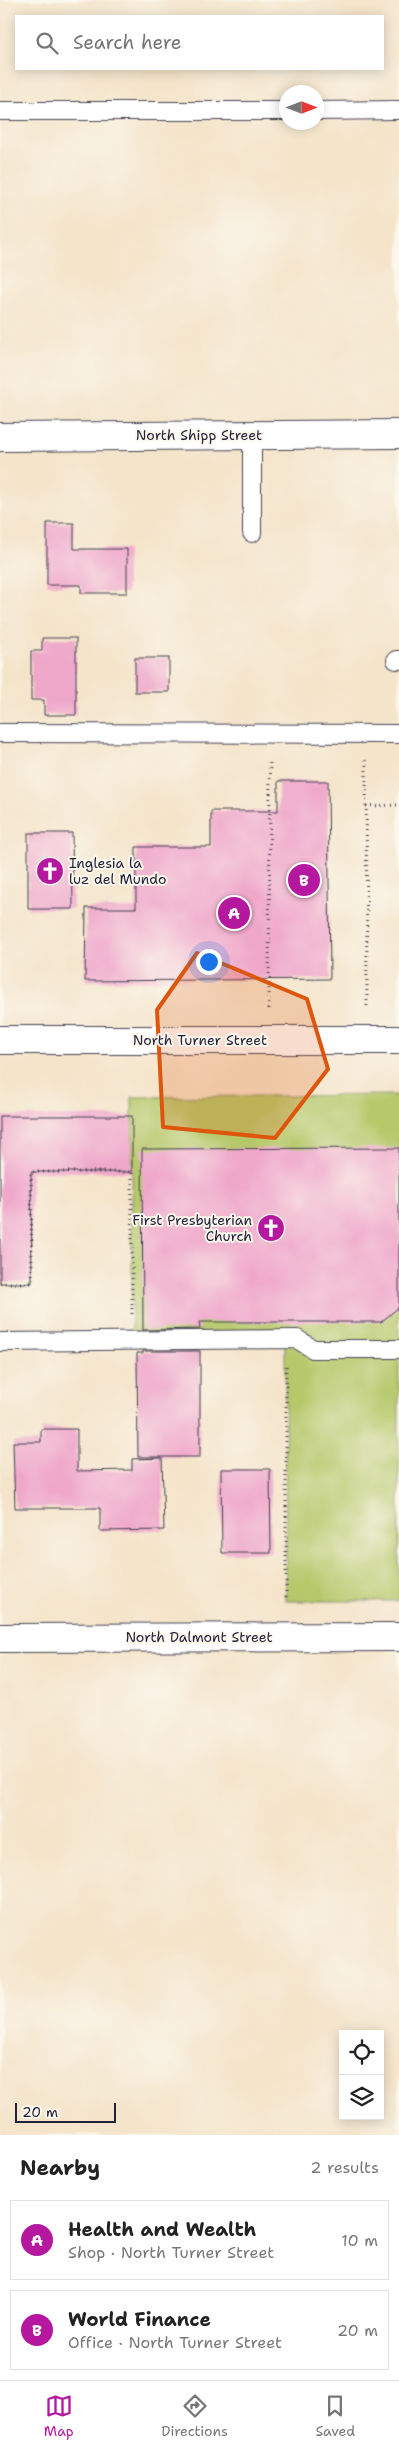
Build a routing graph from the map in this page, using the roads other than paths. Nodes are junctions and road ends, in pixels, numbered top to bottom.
1 (324, 110) edge
2 (399, 110) edge
3 (0, 111) edge
4 (279, 111) edge
5 (399, 434) edge
6 (252, 435) junction
7 (0, 437) edge
8 (252, 533) dead end
9 (0, 733) edge
10 (399, 734) edge
11 (0, 1040) edge
12 (399, 1040) edge
13 (0, 1342) edge
14 (399, 1349) edge
15 (399, 1637) edge
16 (0, 1638) edge

1 - 2 lane
3 - 4 lane
5 - 6 street, North Shipp Street
6 - 7 street, North Shipp Street
6 - 8 lane
9 - 10 lane
11 - 12 street, North Turner Street
13 - 14 lane
15 - 16 street, North Dalmont Street

